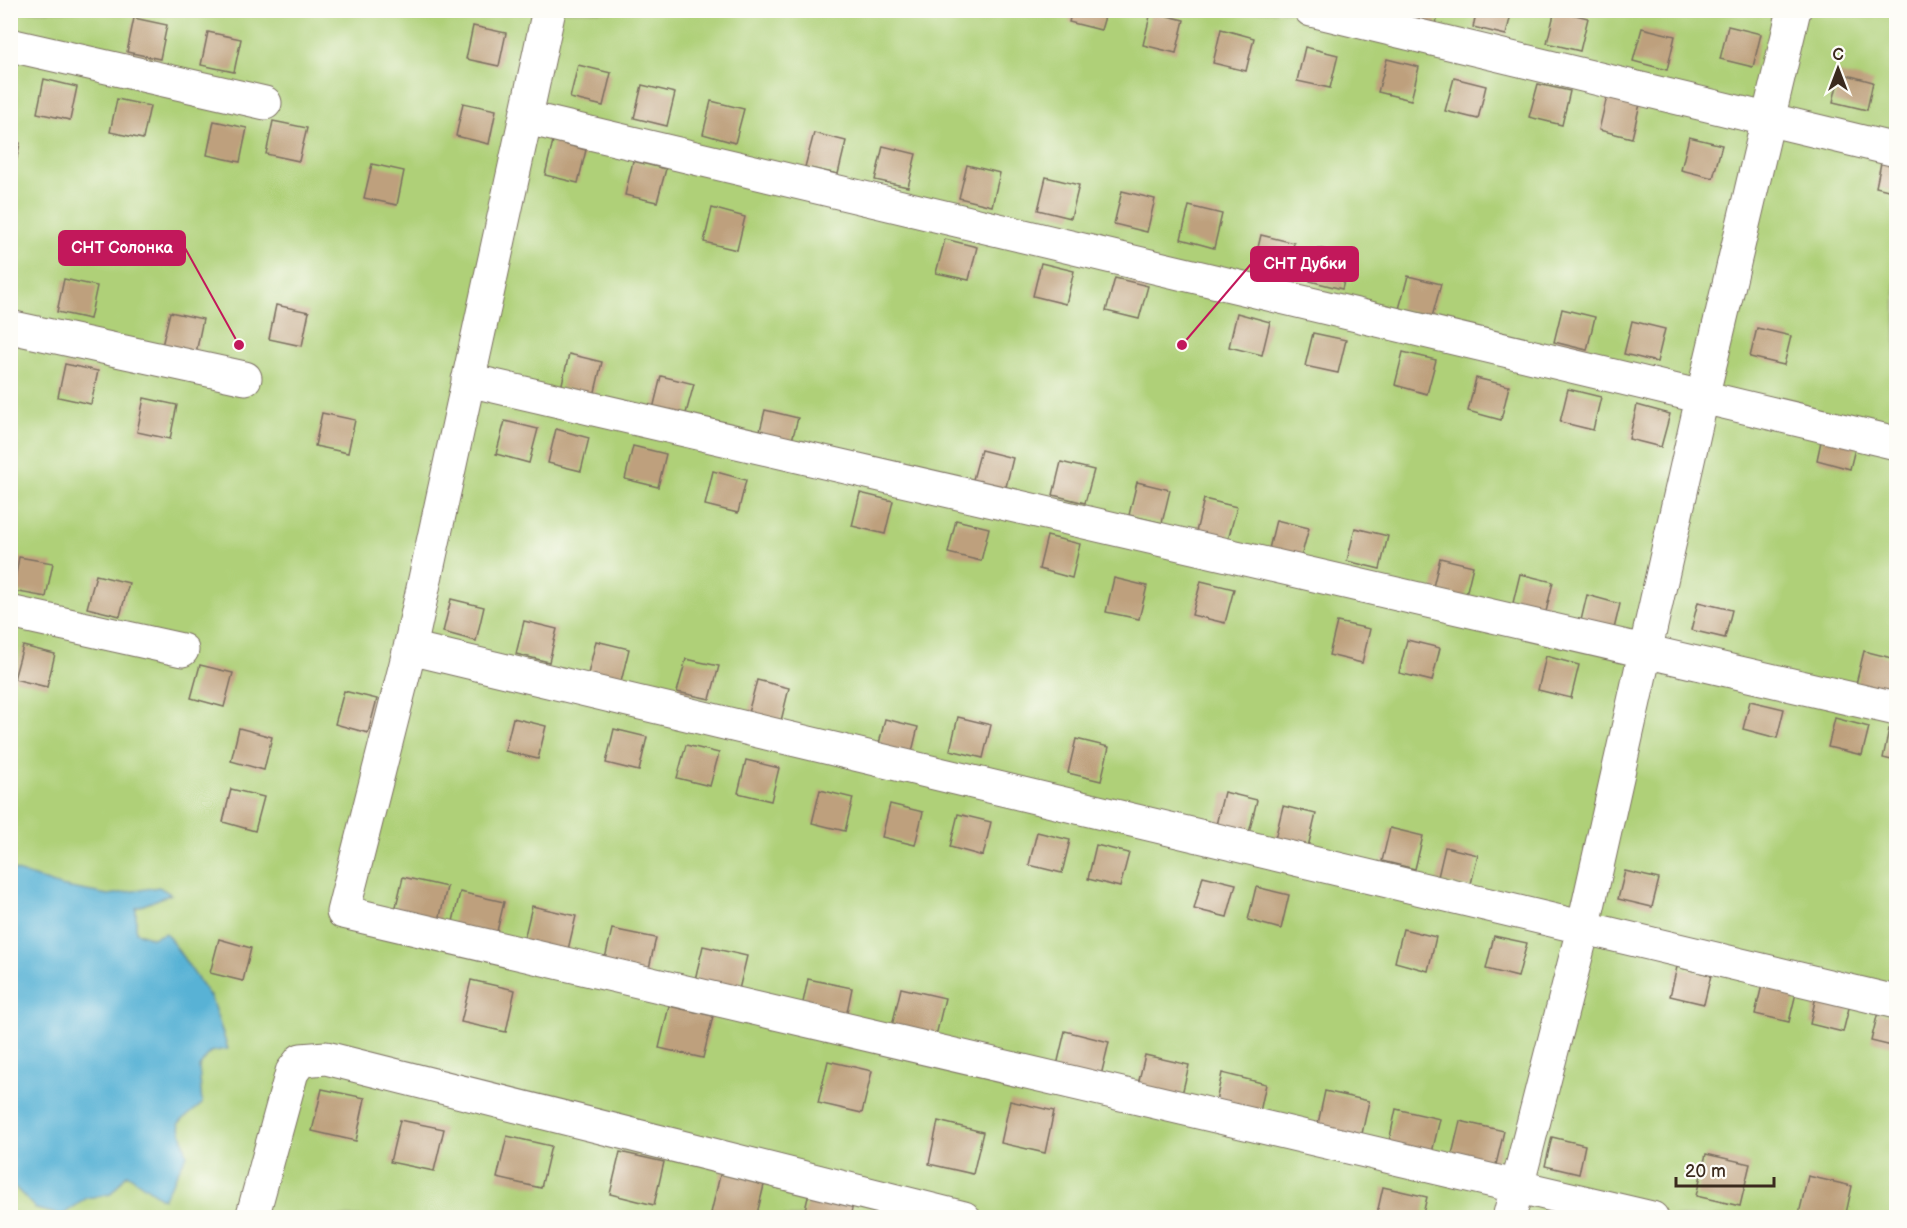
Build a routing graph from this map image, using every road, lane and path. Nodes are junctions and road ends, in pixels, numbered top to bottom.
1 (549, 10) edge
2 (1311, 10) edge
3 (1794, 10) edge
4 (10, 45) edge
5 (265, 103) dead end
6 (535, 120) dead end
7 (1768, 121) junction
8 (1896, 150) edge
9 (10, 327) edge
10 (246, 378) dead end
11 (468, 380) junction
12 (1702, 398) junction
13 (1896, 443) edge
14 (10, 612) edge
15 (410, 648) junction
16 (182, 650) dead end
17 (1647, 652) junction
18 (1896, 709) edge
19 (1583, 929) junction
20 (1896, 1002) edge
21 (1513, 1202) edge
22 (252, 1218) edge
23 (964, 1218) edge
24 (1652, 1218) edge

1 - 11 street
2 - 7 street
3 - 7 street
4 - 5 street
6 - 12 street
7 - 8 street
7 - 12 street
9 - 10 street
11 - 15 street
11 - 17 street
12 - 13 street
12 - 17 street
14 - 16 street
15 - 19 street
15 - 21 street
17 - 18 street
17 - 19 street
19 - 20 street
19 - 21 street
21 - 24 street
22 - 23 street

